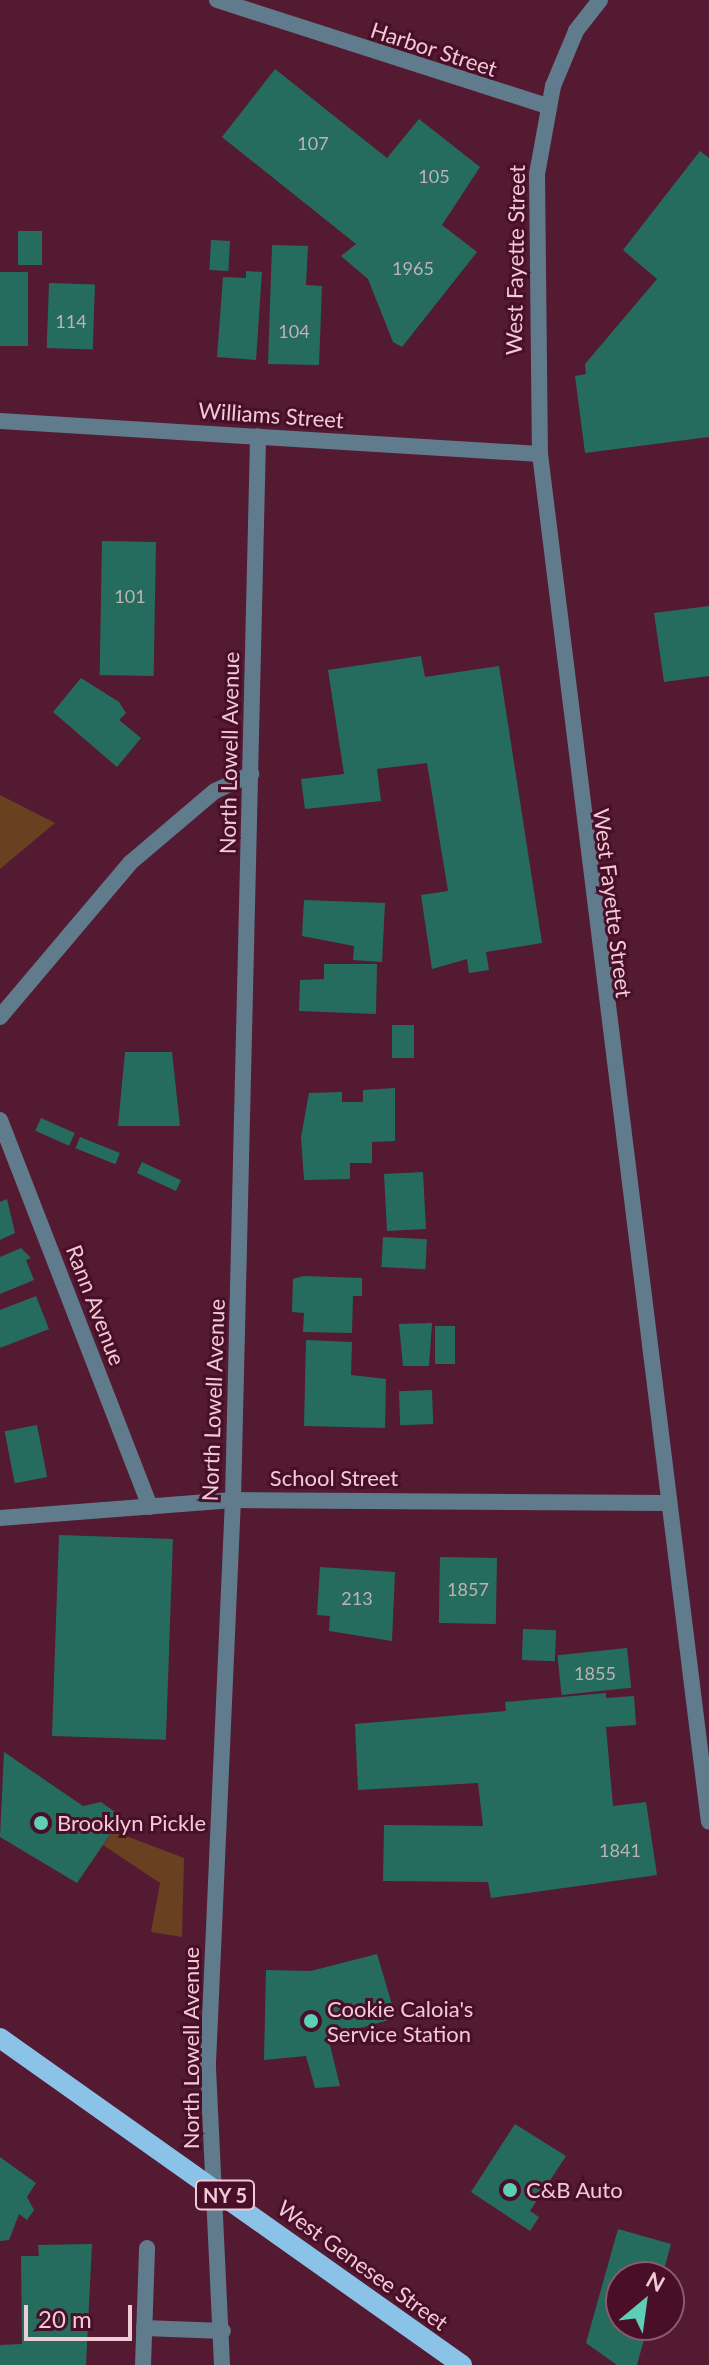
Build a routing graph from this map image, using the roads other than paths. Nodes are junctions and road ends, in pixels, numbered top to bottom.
1 (217, 0) edge
2 (600, 0) edge
3 (548, 106) junction
4 (0, 421) edge
5 (258, 436) junction
6 (540, 454) junction
7 (251, 774) junction
8 (0, 1017) edge
9 (0, 1120) edge
10 (233, 1500) junction
11 (669, 1503) junction
12 (150, 1507) junction
13 (0, 1518) edge
14 (709, 1822) edge
15 (0, 2038) edge
16 (213, 2187) junction
17 (147, 2248) dead end
18 (144, 2328) junction
19 (223, 2331) junction
20 (143, 2365) edge
21 (222, 2365) edge
22 (462, 2365) edge

1 - 3 street, Harbor Street
2 - 3 street, West Fayette Street
3 - 6 street, West Fayette Street
4 - 5 street, Williams Street
5 - 6 street, Williams Street
5 - 7 street, North Lowell Avenue
6 - 11 street, West Fayette Street
7 - 8 street
7 - 10 street, North Lowell Avenue
9 - 12 street, Rann Avenue
10 - 11 street, School Street
10 - 12 street, School Street
10 - 16 street, North Lowell Avenue
11 - 14 street, West Fayette Street
12 - 13 street, School Street
15 - 16 main road, West Genesee Street / NY 5
16 - 19 street, North Lowell Avenue
16 - 22 main road, West Genesee Street / NY 5
17 - 18 street
18 - 19 street
18 - 20 street
19 - 21 street, North Lowell Avenue

